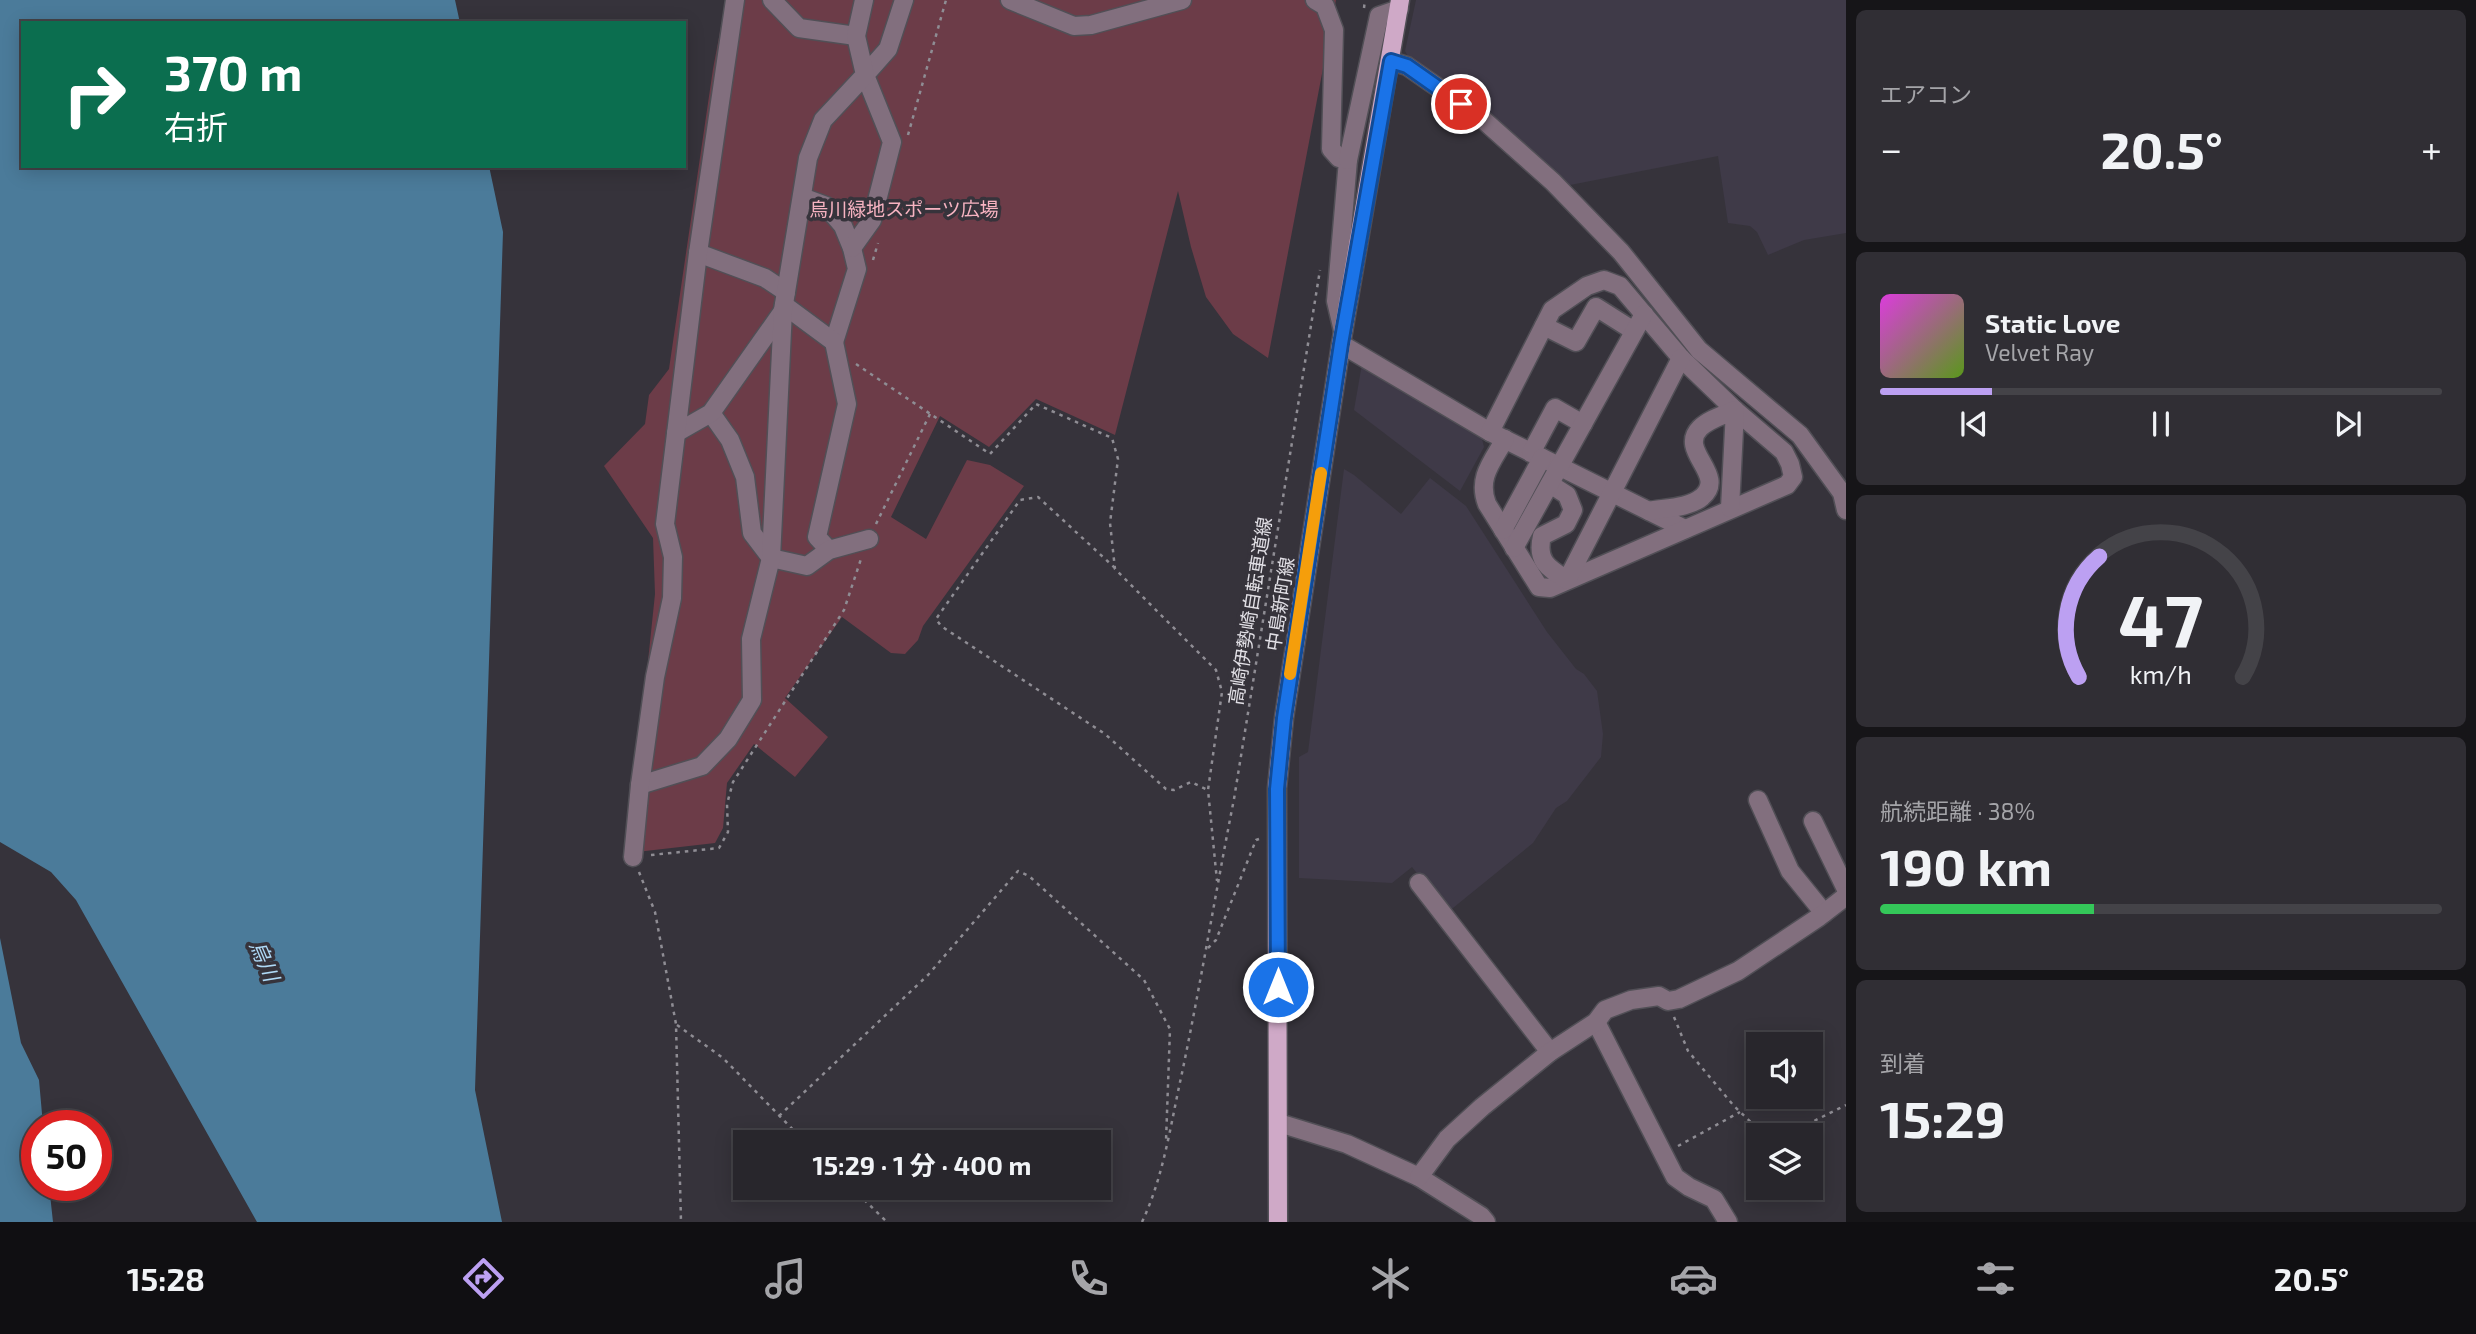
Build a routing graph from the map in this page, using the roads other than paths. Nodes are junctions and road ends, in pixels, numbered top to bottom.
1 (735, 0) edge
2 (772, 0) edge
3 (864, 0) edge
4 (904, 0) edge
5 (1010, 0) edge
6 (1182, 0) edge
7 (1315, 0) edge
8 (1399, 5) edge
9 (856, 36) junction
10 (1391, 61) junction
11 (865, 75) junction
12 (1348, 160) junction
13 (802, 197) junction
14 (852, 248) junction
15 (698, 253) junction
16 (784, 303) junction
17 (1644, 314) junction
18 (1544, 326) junction
19 (1634, 331) junction
20 (1342, 338) junction
21 (834, 342) junction
22 (1681, 358) junction
23 (1735, 410) junction
24 (711, 413) junction
25 (1583, 424) junction
26 (676, 433) junction
27 (1497, 435) junction
28 (1537, 455) junction
29 (1560, 467) junction
30 (1550, 484) junction
31 (1611, 492) junction
32 (1845, 498) edge
33 (1730, 508) junction
34 (1649, 511) junction
35 (1685, 529) junction
36 (1503, 530) junction
37 (869, 539) road end
38 (1514, 548) junction
39 (829, 550) junction
40 (771, 558) junction
41 (1567, 580) junction
42 (640, 785) junction
43 (1758, 800) dead end
44 (1813, 821) dead end
45 (633, 857) road end
46 (1419, 883) dead end
47 (1846, 889) edge
48 (1846, 896) edge
49 (1822, 915) junction
50 (1596, 1022) junction
51 (1550, 1052) junction
52 (1279, 1123) junction
53 (1419, 1177) junction
54 (1278, 1222) edge
55 (1486, 1222) edge
56 (1728, 1222) edge

1 - 15 street
2 - 9 street
3 - 9 street
4 - 11 street
5 - 6 street
7 - 12 street
8 - 10 main road, 中島新町線
8 - 12 street
9 - 11 street
10 - 20 main road, 中島新町線
10 - 32 street
11 - 13 street
11 - 14 street
12 - 20 street
13 - 14 street
13 - 16 street
14 - 21 street
15 - 16 street
15 - 26 street
16 - 21 street
16 - 24 street
16 - 40 street
17 - 18 street
17 - 19 street
17 - 22 street
18 - 19 street
18 - 27 street
19 - 25 street
20 - 27 street
20 - 52 main road, 中島新町線
21 - 39 street
22 - 23 street
22 - 31 street
23 - 33 street
23 - 33 street
23 - 34 street
24 - 26 street
24 - 40 street
25 - 28 street
25 - 29 street
26 - 42 street
27 - 28 street
27 - 36 street
28 - 29 street
28 - 36 street
29 - 30 street
29 - 31 street
30 - 38 street
30 - 41 street
31 - 34 street
31 - 41 street
33 - 35 street
34 - 35 street
35 - 41 street
36 - 38 street
37 - 39 street
38 - 41 street
39 - 40 street
40 - 42 street
42 - 45 street
43 - 49 street
44 - 47 street
46 - 51 street
48 - 49 street
49 - 50 street
50 - 51 street
50 - 56 street
51 - 53 street
52 - 53 street
52 - 54 main road, 中島新町線
53 - 55 street

